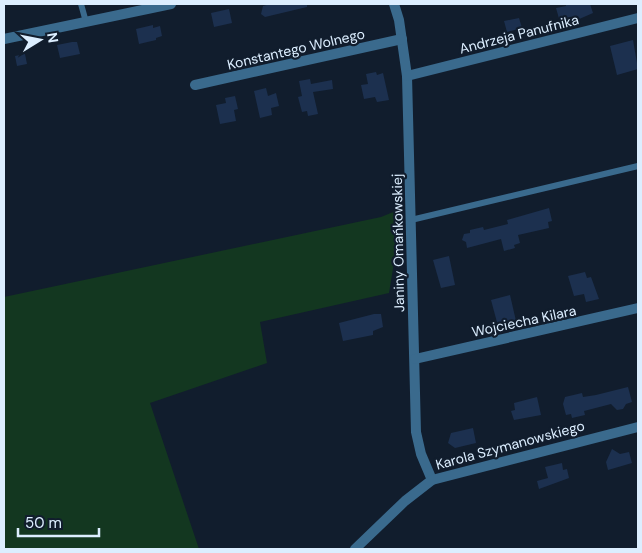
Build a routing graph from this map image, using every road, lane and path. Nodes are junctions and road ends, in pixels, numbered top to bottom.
1 (81, 4) edge
2 (171, 4) edge
3 (394, 4) edge
4 (638, 18) edge
5 (86, 22) junction
6 (4, 39) edge
7 (402, 39) junction
8 (407, 76) junction
9 (196, 85) dead end
10 (638, 166) edge
11 (411, 220) junction
12 (638, 308) edge
13 (415, 359) junction
14 (638, 426) edge
15 (432, 480) junction
16 (355, 549) edge

1 - 5 lane
2 - 5 street
3 - 7 street, Janiny Omańkowskiej
4 - 8 street, Andrzeja Panufnika
5 - 6 street
7 - 8 street, Janiny Omańkowskiej
7 - 9 street, Konstantego Wolnego
8 - 11 street, Janiny Omańkowskiej
10 - 11 lane
11 - 13 street, Janiny Omańkowskiej
12 - 13 street, Wojciecha Kilara
13 - 15 street, Janiny Omańkowskiej
14 - 15 street, Karola Szymanowskiego
15 - 16 street, Karola Szymanowskiego

